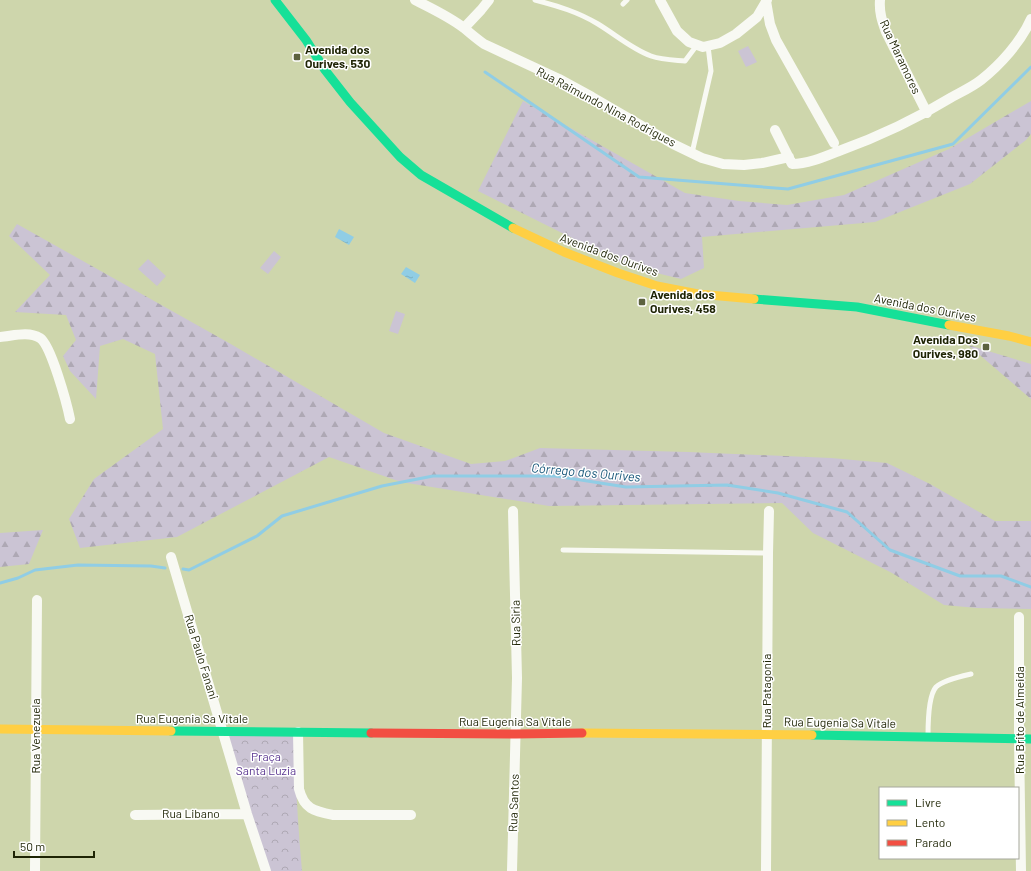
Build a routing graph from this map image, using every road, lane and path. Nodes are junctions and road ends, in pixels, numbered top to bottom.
1 (276, 0) edge
2 (415, 0) edge
3 (489, 0) edge
4 (535, 0) edge
5 (660, 0) edge
6 (767, 0) edge
7 (880, 0) edge
8 (1031, 20) edge
9 (464, 28) junction
10 (697, 45) junction
11 (708, 46) junction
12 (926, 113) junction
13 (775, 130) dead end
14 (834, 143) dead end
15 (692, 153) junction
16 (789, 157) junction
17 (0, 337) edge
18 (1031, 342) edge
19 (70, 419) dead end
20 (513, 511) dead end
21 (769, 511) dead end
22 (563, 550) dead end
23 (768, 553) junction
24 (171, 557) dead end
25 (37, 600) dead end
26 (1020, 617) dead end
27 (971, 674) dead end
28 (0, 729) edge
29 (36, 729) junction
30 (223, 731) junction
31 (298, 732) junction
32 (516, 734) junction
33 (767, 734) junction
34 (928, 737) junction
35 (1019, 739) junction
36 (1031, 739) edge
37 (247, 814) junction
38 (135, 815) dead end
39 (411, 815) dead end
40 (36, 871) edge
41 (266, 871) edge
42 (512, 871) edge
43 (766, 871) edge
44 (1021, 871) edge

1 - 18 street, Avenida dos Ourives
2 - 9 street, Rua Raimundo Nina Rodrigues
3 - 9 street
4 - 10 lane
5 - 10 street
6 - 11 street
6 - 14 street
7 - 12 street, Rua Maramores
8 - 12 street
9 - 15 street, Rua Raimundo Nina Rodrigues
10 - 11 street
11 - 15 lane
12 - 16 street
13 - 16 street
15 - 16 street, Rua Raimundo Nina Rodrigues
17 - 19 street
20 - 32 street, Rua Siria
21 - 23 street, Rua Patagonia
22 - 23 lane
23 - 33 street, Rua Patagonia
24 - 30 street, Rua Paulo Fanani
25 - 29 street, Rua Venezuela
26 - 35 street, Rua Brito de Almeida
27 - 34 lane
28 - 29 street, Rua Eugenia Sa Vitale
29 - 30 street, Rua Eugenia Sa Vitale
29 - 40 street, Rua Venezuela
30 - 31 street, Rua Eugenia Sa Vitale
30 - 37 street, Rua Paulo Fanani
31 - 32 street, Rua Eugenia Sa Vitale
31 - 39 street
32 - 33 street, Rua Eugenia Sa Vitale
32 - 42 street, Rua Santos
33 - 34 street, Rua Eugenia Sa Vitale
33 - 43 street, Rua Patagonia
34 - 35 street, Rua Eugenia Sa Vitale
35 - 36 street, Rua Eugenia Sa Vitale
35 - 44 street, Rua Brito de Almeida
37 - 38 street, Rua Libano
37 - 41 street, Rua Paulo Fanani

